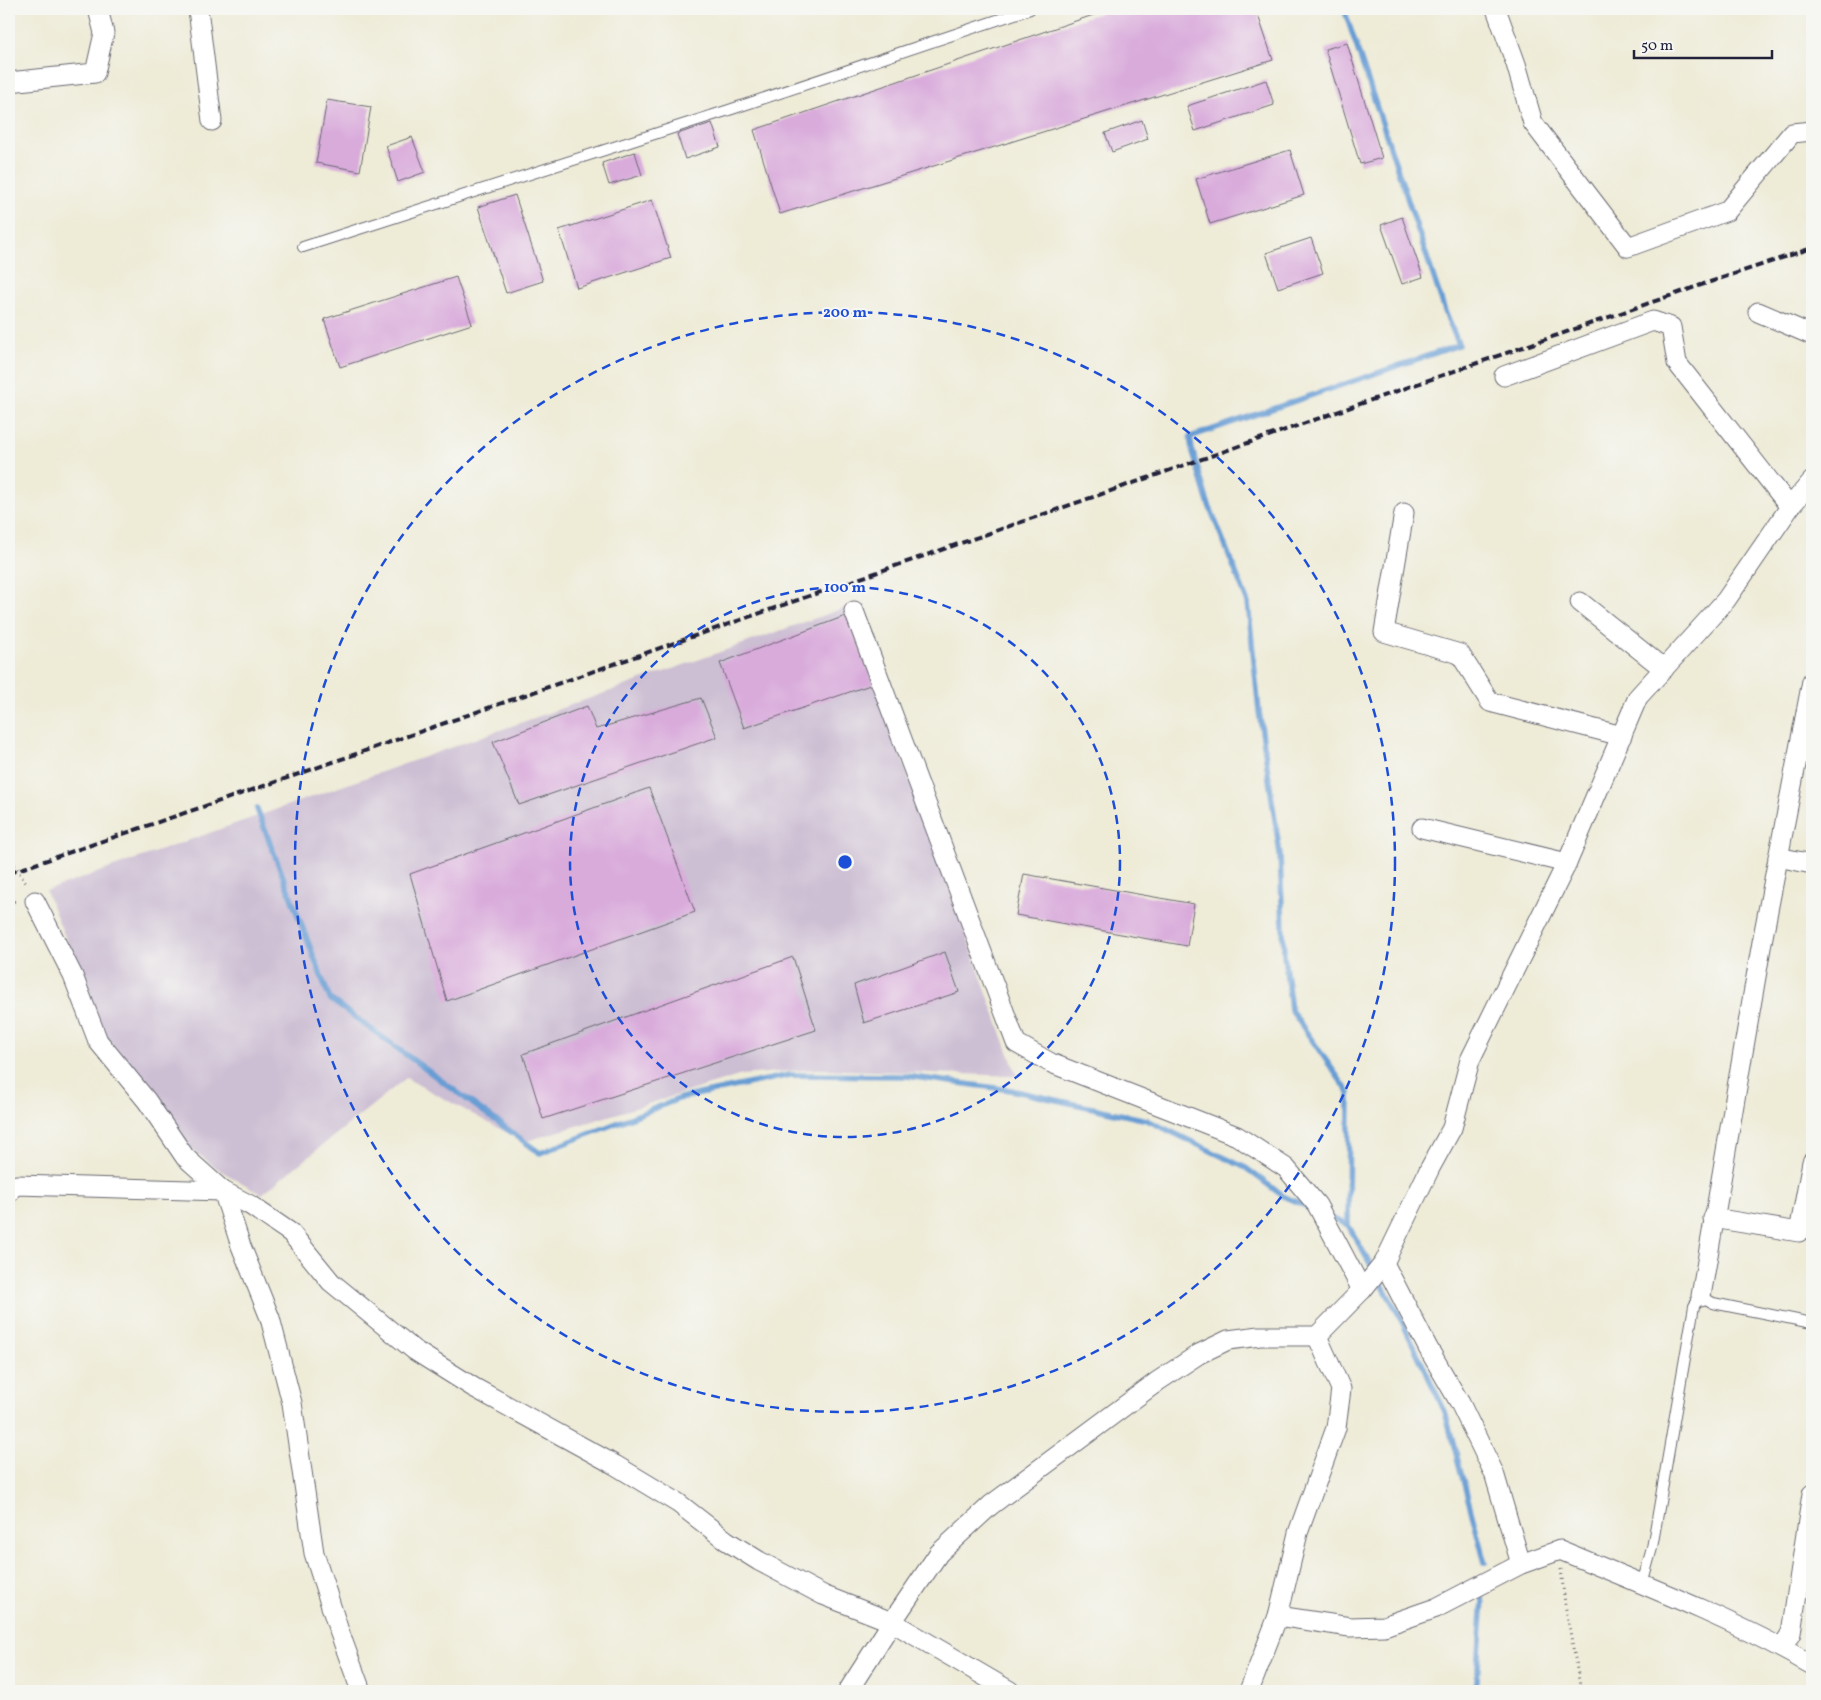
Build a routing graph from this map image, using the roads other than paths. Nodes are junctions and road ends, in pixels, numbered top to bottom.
1 (98, 9) edge
2 (198, 9) edge
3 (1030, 9) edge
4 (1496, 9) edge
5 (9, 82) edge
6 (212, 121) dead end
7 (1812, 131) edge
8 (303, 247) dead end
9 (1758, 312) dead end
10 (1812, 336) edge
11 (1504, 376) dead end
12 (1812, 481) edge
13 (1790, 506) junction
14 (1404, 514) dead end
15 (1580, 602) dead end
16 (854, 611) dead end
17 (1664, 669) junction
18 (1812, 681) edge
19 (1622, 736) junction
20 (1422, 828) dead end
21 (1778, 857) junction
22 (1566, 863) junction
23 (1812, 864) edge
24 (35, 901) road end
25 (1812, 1162) edge
26 (223, 1192) junction
27 (9, 1193) edge
28 (1713, 1218) junction
29 (1384, 1263) junction
30 (1362, 1290) junction
31 (1701, 1296) junction
32 (1812, 1323) edge
33 (1317, 1336) junction
34 (1812, 1494) edge
35 (1521, 1564) junction
36 (1642, 1584) junction
37 (1278, 1616) junction
38 (892, 1622) junction
39 (1782, 1648) junction
40 (1812, 1665) edge
41 (360, 1691) edge
42 (848, 1691) edge
43 (1010, 1691) edge
44 (1249, 1691) edge

1 - 5 street
2 - 6 street
3 - 8 lane
4 - 7 street
9 - 10 street
11 - 13 street
12 - 13 street
13 - 17 street
14 - 19 street
15 - 17 street
16 - 30 street
17 - 19 street
18 - 21 street
19 - 22 street
20 - 22 street
21 - 23 street
21 - 28 street
22 - 29 street
24 - 26 street
25 - 28 street
26 - 27 street
26 - 38 street
26 - 41 street
28 - 31 street
29 - 30 street
29 - 35 street
30 - 33 street
31 - 32 lane
31 - 36 lane
33 - 37 street
33 - 38 street
34 - 39 street
35 - 36 street
35 - 37 street
36 - 39 street
37 - 44 street
38 - 42 street
38 - 43 street
39 - 40 street

